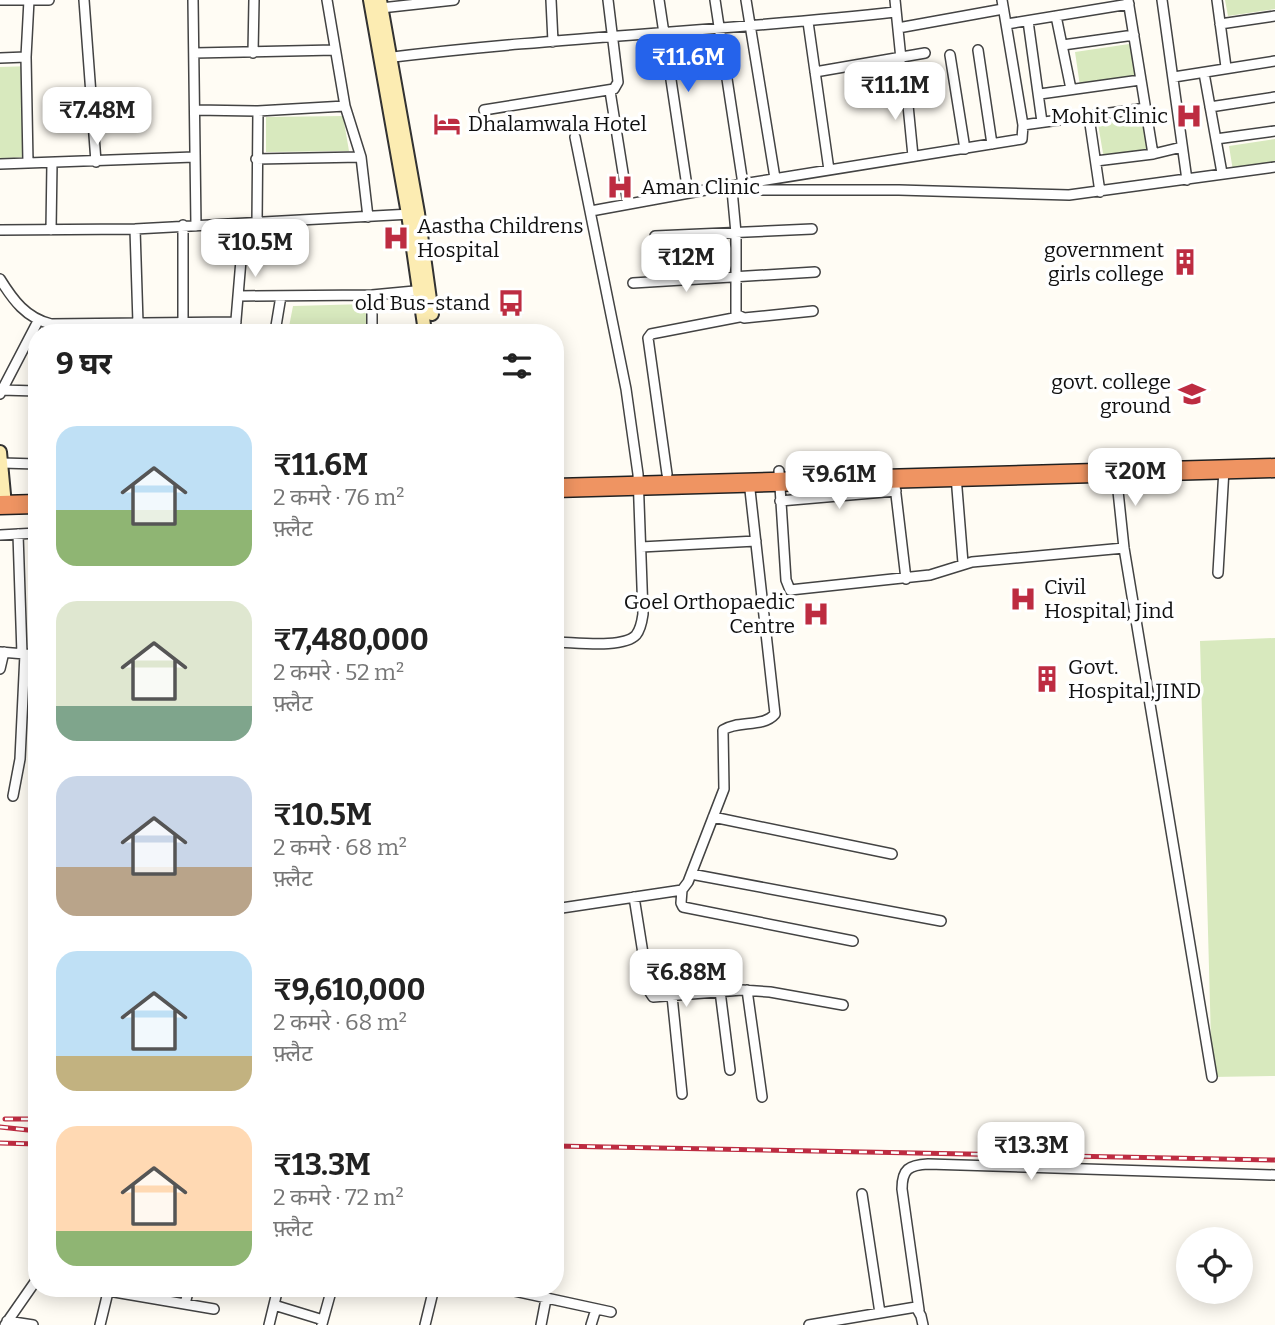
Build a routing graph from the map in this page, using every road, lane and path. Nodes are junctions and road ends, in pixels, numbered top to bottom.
1 (0, 0) edge
2 (29, 0) edge
3 (50, 0) edge
4 (84, 0) edge
5 (193, 0) edge
6 (254, 0) edge
7 (327, 0) edge
8 (454, 0) edge
9 (551, 0) edge
10 (608, 0) edge
11 (659, 0) edge
12 (715, 0) edge
13 (746, 0) edge
14 (895, 0) edge
15 (1162, 0) edge
16 (1217, 0) edge
17 (435, 1) edge
18 (1129, 2) edge
19 (377, 3) edge
20 (1003, 4) edge
21 (895, 12) junction
22 (1056, 16) junction
23 (1275, 16) edge
24 (1028, 21) junction
25 (808, 22) junction
26 (1007, 24) junction
27 (1220, 24) junction
28 (749, 27) junction
29 (898, 28) junction
30 (718, 30) junction
31 (664, 34) junction
32 (1134, 35) junction
33 (613, 37) junction
34 (553, 42) junction
35 (1063, 45) junction
36 (335, 50) junction
37 (978, 50) dead end
38 (194, 53) junction
39 (253, 53) junction
40 (925, 53) dead end
41 (950, 55) dead end
42 (26, 57) junction
43 (0, 58) edge
44 (385, 58) junction
45 (901, 59) junction
46 (1275, 61) edge
47 (1226, 68) junction
48 (816, 72) junction
49 (1203, 72) junction
50 (1174, 77) junction
51 (1140, 80) junction
52 (906, 85) dead end
53 (1071, 89) junction
54 (610, 91) junction
55 (1040, 94) junction
56 (1275, 97) edge
57 (345, 106) junction
58 (1210, 107) junction
59 (1146, 108) junction
60 (195, 110) junction
61 (484, 110) dead end
62 (258, 111) junction
63 (1089, 117) junction
64 (1042, 122) junction
65 (1023, 124) junction
66 (1275, 131) edge
67 (575, 137) dead end
68 (1216, 139) junction
69 (992, 144) junction
70 (1182, 147) junction
71 (965, 149) junction
72 (1153, 154) junction
73 (914, 156) junction
74 (194, 157) junction
75 (361, 157) junction
76 (256, 159) junction
77 (96, 162) junction
78 (1096, 162) junction
79 (28, 163) junction
80 (52, 163) junction
81 (0, 164) edge
82 (1275, 167) edge
83 (829, 170) junction
84 (1222, 173) junction
85 (775, 178) junction
86 (1187, 180) junction
87 (743, 184) junction
88 (711, 189) junction
89 (732, 190) junction
90 (1100, 191) junction
91 (688, 193) junction
92 (628, 204) junction
93 (591, 211) junction
94 (413, 213) junction
95 (368, 217) junction
96 (257, 223) junction
97 (244, 224) junction
98 (183, 225) junction
99 (196, 226) junction
100 (135, 229) junction
101 (812, 229) dead end
102 (0, 230) edge
103 (51, 230) junction
104 (736, 233) junction
105 (656, 236) dead end
106 (815, 272) dead end
107 (737, 276) junction
108 (0, 279) edge
109 (632, 283) dead end
110 (425, 290) junction
111 (372, 295) junction
112 (239, 296) junction
113 (281, 296) junction
114 (813, 312) dead end
115 (738, 317) junction
116 (38, 321) junction
117 (183, 321) junction
118 (236, 322) joint
119 (138, 323) joint
120 (36, 324) edge
121 (51, 324) edge
122 (276, 324) edge
123 (372, 324) edge
124 (425, 324) edge
125 (431, 324) edge
126 (28, 340) edge
127 (28, 391) edge
128 (1, 392) edge
129 (1275, 457) edge
130 (1, 458) edge
131 (28, 462) edge
132 (1275, 468) edge
133 (1224, 469) junction
134 (1116, 472) junction
135 (667, 474) junction
136 (779, 475) junction
137 (956, 476) junction
138 (564, 477) edge
139 (638, 480) junction
140 (749, 481) junction
141 (894, 484) junction
142 (564, 487) edge
143 (28, 494) edge
144 (2, 499) edge
145 (780, 501) junction
146 (28, 503) edge
147 (28, 533) edge
148 (18, 534) junction
149 (0, 535) edge
150 (756, 541) junction
151 (641, 547) junction
152 (1124, 548) junction
153 (963, 564) junction
154 (1218, 573) dead end
155 (906, 579) junction
156 (564, 642) edge
157 (2, 652) edge
158 (23, 654) junction
159 (28, 655) edge
160 (0, 669) edge
161 (13, 796) dead end
162 (713, 817) junction
163 (892, 854) dead end
164 (691, 874) junction
165 (682, 890) junction
166 (634, 897) junction
167 (564, 908) edge
168 (941, 921) dead end
169 (853, 940) dead end
170 (747, 990) junction
171 (720, 991) junction
172 (672, 996) junction
173 (843, 1005) dead end
174 (730, 1070) dead end
175 (1212, 1077) dead end
176 (681, 1094) dead end
177 (762, 1097) dead end
178 (1275, 1175) edge
179 (862, 1194) dead end
180 (28, 1292) edge
181 (106, 1297) edge
182 (147, 1297) edge
183 (187, 1297) edge
184 (276, 1297) edge
185 (330, 1297) edge
186 (432, 1297) edge
187 (538, 1297) edge
188 (546, 1299) junction
189 (186, 1304) junction
190 (274, 1305) junction
191 (214, 1308) dead end
192 (596, 1309) junction
193 (919, 1310) junction
194 (611, 1312) dead end
195 (880, 1313) junction
196 (6, 1323) edge
197 (323, 1323) edge
198 (19, 1324) edge
199 (33, 1325) edge
200 (100, 1325) edge
201 (269, 1325) edge
202 (425, 1325) edge
203 (541, 1325) edge
204 (591, 1325) edge
205 (809, 1325) edge
206 (923, 1325) edge

1 - 2 street
2 - 3 street
2 - 42 street
4 - 77 street
5 - 38 street
6 - 39 street
7 - 36 street
8 - 17 street
9 - 34 street
10 - 33 street
11 - 31 street
12 - 30 street
13 - 28 street
14 - 21 street
15 - 50 street
16 - 27 street
17 - 19 street
18 - 22 street
18 - 32 street
19 - 44 street
20 - 26 street
20 - 29 street
21 - 25 street
21 - 29 street
22 - 24 street
22 - 35 street
23 - 27 street
24 - 26 street
24 - 55 street
25 - 28 street
25 - 48 street
26 - 65 street
27 - 47 street
28 - 30 street
28 - 85 street
29 - 45 street
30 - 31 street
30 - 87 street
31 - 33 street
31 - 91 street
32 - 35 street
32 - 51 street
33 - 34 street
33 - 54 street
34 - 44 street
35 - 53 street
36 - 39 street
36 - 57 street
37 - 69 street
38 - 39 street
38 - 60 street
40 - 45 street
41 - 71 street
42 - 43 street
42 - 79 street
44 - 94 street
45 - 48 street
46 - 47 street
47 - 49 street
48 - 83 street
49 - 50 street
49 - 58 street
50 - 70 street
51 - 53 street
51 - 59 street
52 - 73 street
53 - 55 street
54 - 61 street
54 - 92 street
55 - 64 street
56 - 58 street
57 - 62 street
57 - 75 street
58 - 68 street
59 - 63 street
59 - 72 street
60 - 62 street
60 - 74 street
62 - 76 street
63 - 64 street
63 - 78 street
64 - 65 street
65 - 69 street
66 - 68 street
67 - 93 street
68 - 84 street
69 - 71 street
70 - 72 street
70 - 86 street
71 - 73 street
72 - 78 street
73 - 83 street
74 - 77 street
74 - 99 street
75 - 76 street
75 - 95 street
76 - 96 street
77 - 80 street
78 - 90 street
79 - 80 street
79 - 81 street
80 - 103 street
82 - 84 street
83 - 85 street
84 - 86 street
85 - 87 street
86 - 90 street
87 - 88 street
88 - 89 street
88 - 91 street
89 - 90 street
89 - 104 street
91 - 92 street
92 - 93 street
93 - 139 street
94 - 95 street
94 - 110 street
95 - 96 street
96 - 97 street
97 - 99 street
97 - 112 street
98 - 99 street
98 - 100 street
98 - 117 street
100 - 103 street
100 - 119 street
101 - 104 street
102 - 103 street
104 - 105 street
104 - 107 street
106 - 107 street
107 - 109 street
107 - 115 street
108 - 116 street
110 - 111 street
110 - 124 street
110 - 125 street
111 - 113 street
111 - 123 street
112 - 113 street
112 - 118 street
113 - 122 street
114 - 115 street
115 - 135 street
116 - 120 street
116 - 121 street
117 - 118 street
117 - 119 street
126 - 128 street
127 - 128 street
129 - 136 highway
130 - 131 street
130 - 144 street
132 - 133 highway
133 - 134 highway
133 - 154 street
134 - 137 highway
134 - 152 street
135 - 136 highway
135 - 139 highway
136 - 140 highway
136 - 141 highway
136 - 145 street
137 - 141 highway
137 - 153 street
138 - 139 highway
139 - 140 highway
139 - 142 highway
139 - 151 street
140 - 150 street
141 - 145 street
141 - 155 street
143 - 144 highway
144 - 146 highway
145 - 155 street
147 - 148 street
148 - 149 street
148 - 158 street
150 - 151 street
150 - 162 street
151 - 156 street
152 - 153 street
152 - 175 street
153 - 155 street
157 - 158 street
157 - 160 street
158 - 159 street
158 - 161 street
162 - 163 street
162 - 164 street
164 - 165 street
164 - 168 street
165 - 166 street
165 - 169 street
166 - 167 street
166 - 172 street
170 - 171 street
170 - 173 street
170 - 177 street
171 - 172 street
171 - 174 street
172 - 176 street
178 - 193 street
179 - 195 street
180 - 196 street
181 - 200 street
182 - 189 street
183 - 189 street
184 - 190 street
185 - 197 street
186 - 202 street
187 - 188 street
188 - 192 street
188 - 203 street
189 - 191 street
190 - 197 street
190 - 201 street
192 - 194 street
192 - 204 street
193 - 195 street
193 - 206 street
195 - 205 street
196 - 198 street
198 - 199 street

